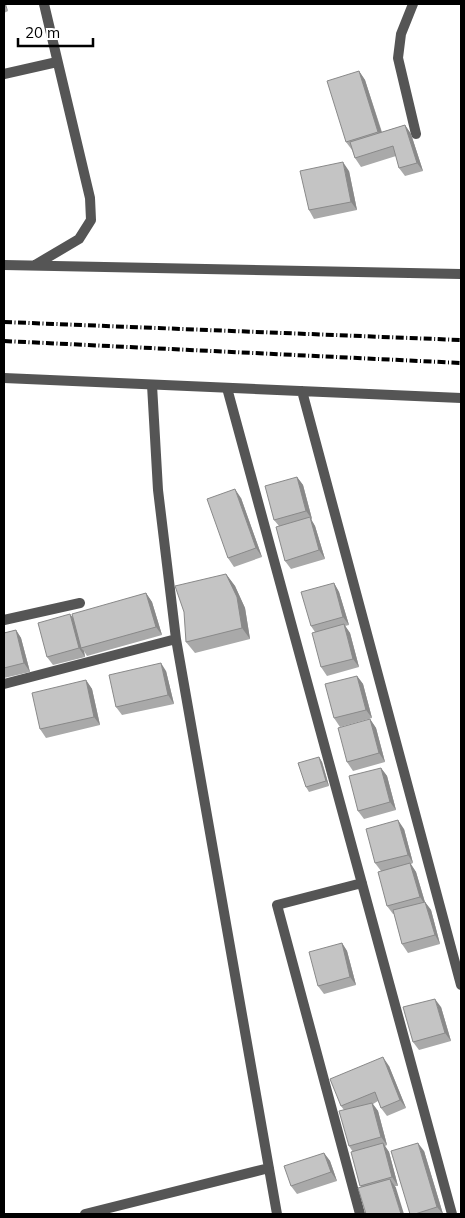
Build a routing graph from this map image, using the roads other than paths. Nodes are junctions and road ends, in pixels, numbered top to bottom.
1 (44, 4) edge
2 (413, 4) edge
3 (57, 62) junction
4 (4, 74) edge
5 (416, 134) dead end
6 (4, 265) edge
7 (34, 265) junction
8 (461, 274) edge
9 (4, 378) edge
10 (152, 385) junction
11 (227, 388) junction
12 (302, 391) junction
13 (461, 398) edge
14 (80, 603) dead end
15 (4, 620) edge
16 (176, 639) junction
17 (4, 684) edge
18 (362, 883) junction
19 (461, 985) edge
20 (268, 1168) junction
21 (85, 1214) edge
22 (276, 1214) edge
23 (360, 1214) edge
24 (452, 1214) edge

1 - 3 street
2 - 5 street
3 - 4 street
3 - 7 street
6 - 7 street
7 - 8 street
9 - 10 street
10 - 11 street
10 - 16 street
11 - 12 street
11 - 18 street
12 - 13 street
12 - 19 street
14 - 15 street
16 - 17 street
16 - 20 street
18 - 23 street
18 - 24 street
20 - 21 street
20 - 22 street

